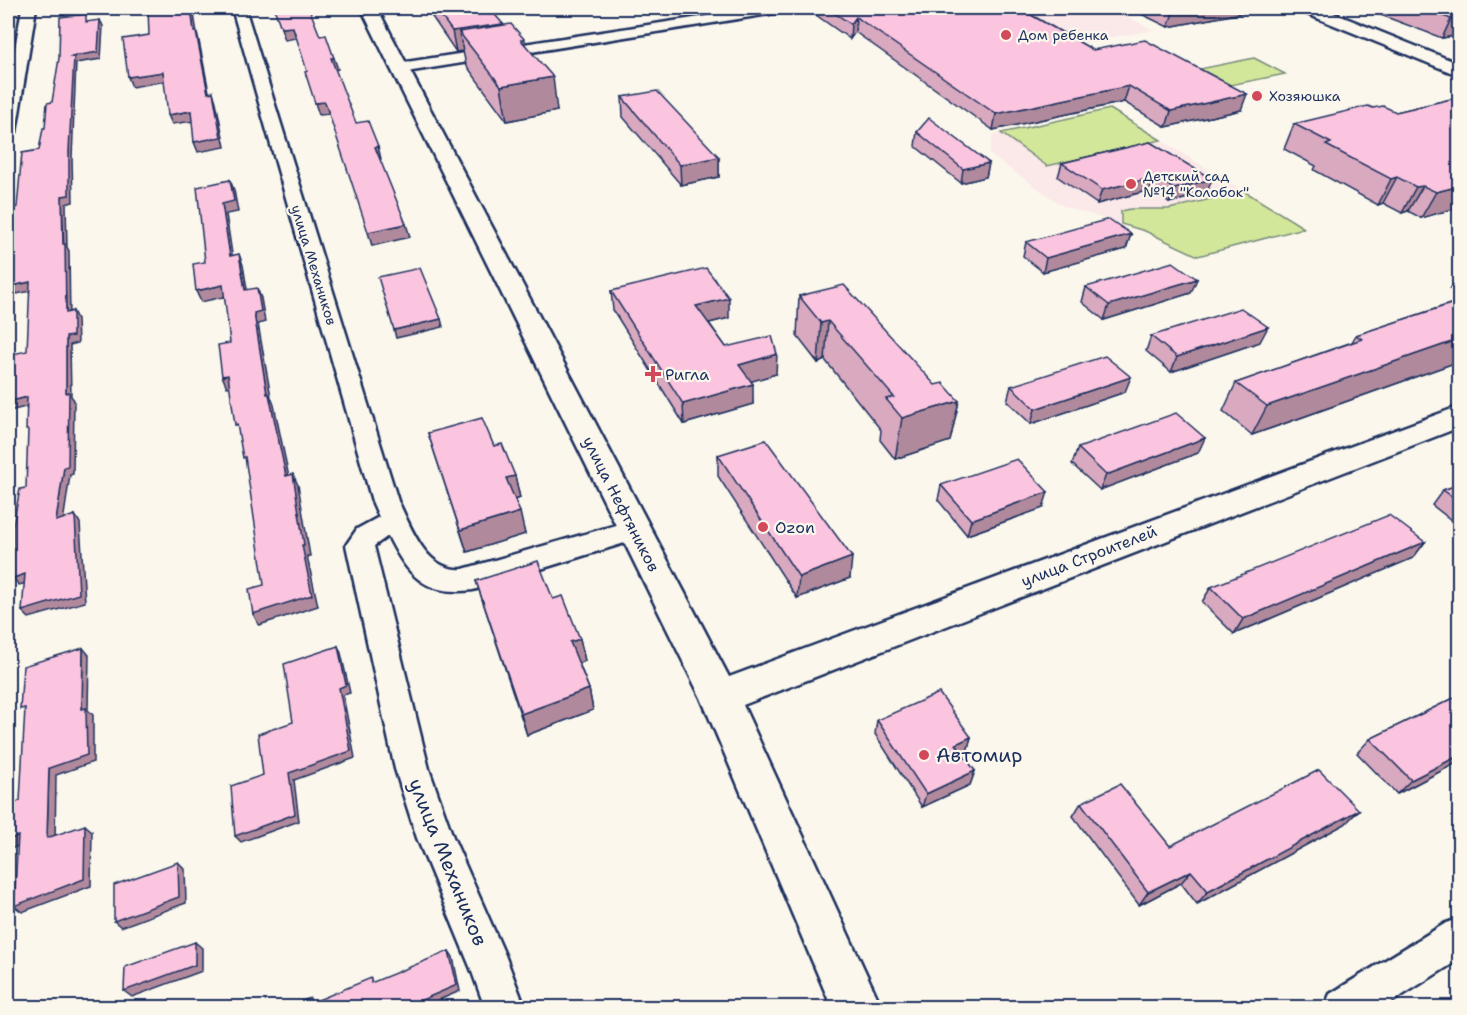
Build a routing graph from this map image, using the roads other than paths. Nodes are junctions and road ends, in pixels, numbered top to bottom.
1 (29, 8) edge
2 (238, 8) edge
3 (369, 8) edge
4 (782, 8) edge
5 (1308, 8) edge
6 (400, 69) junction
7 (1460, 71) edge
8 (8, 132) edge
9 (1460, 416) edge
10 (395, 521) junction
11 (634, 530) junction
12 (720, 697) junction
13 (1460, 937) edge
14 (505, 1008) edge
15 (857, 1008) edge
16 (1344, 1008) edge

1 - 8 street
2 - 10 street, улица Механиков
3 - 6 main road, улица Нефтяников
4 - 6 street
5 - 7 main road
6 - 11 main road, улица Нефтяников
9 - 12 main road, улица Строителей
10 - 11 street, улица Механиков
10 - 14 street, улица Механиков
11 - 12 main road, улица Нефтяников
12 - 15 main road, улица Нефтяников
13 - 16 street

